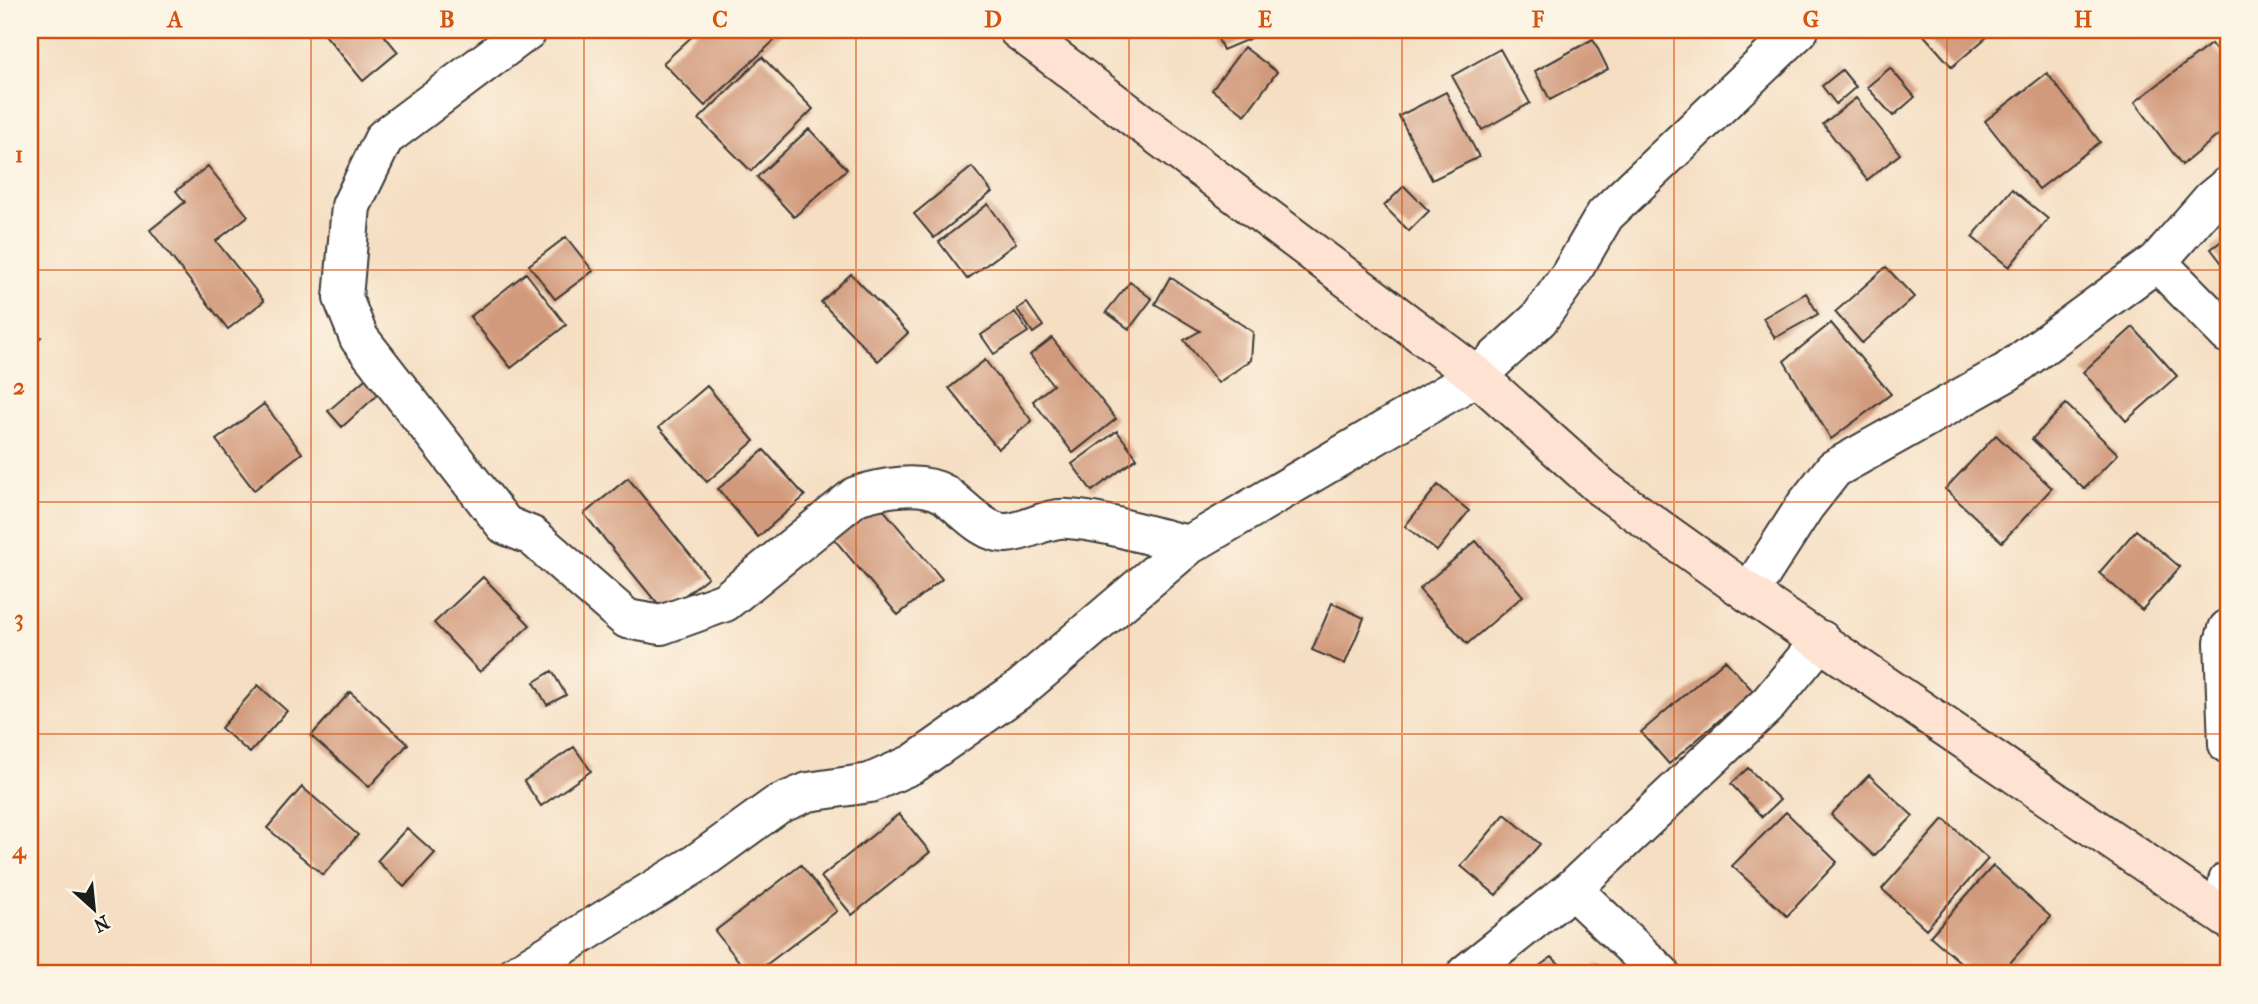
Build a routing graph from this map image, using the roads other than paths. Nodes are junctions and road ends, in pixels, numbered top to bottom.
1 (528, 30) edge
2 (1018, 30) edge
3 (1799, 30) edge
4 (2228, 186) edge
5 (2157, 262) junction
6 (2228, 334) edge
7 (1477, 376) junction
8 (1189, 545) junction
9 (1749, 593) junction
10 (2228, 629) edge
11 (1821, 640) junction
12 (2228, 744) edge
13 (2228, 881) edge
14 (1572, 889) junction
15 (2228, 919) edge
16 (517, 974) edge
17 (1466, 974) edge
18 (1661, 974) edge

1 - 8 street
2 - 7 street
3 - 7 street
4 - 5 street
5 - 6 street
5 - 9 street
7 - 8 street
7 - 9 street
8 - 16 street
9 - 11 street
10 - 12 street
11 - 14 street
11 - 15 street
13 - 15 street
14 - 17 street
14 - 18 street

